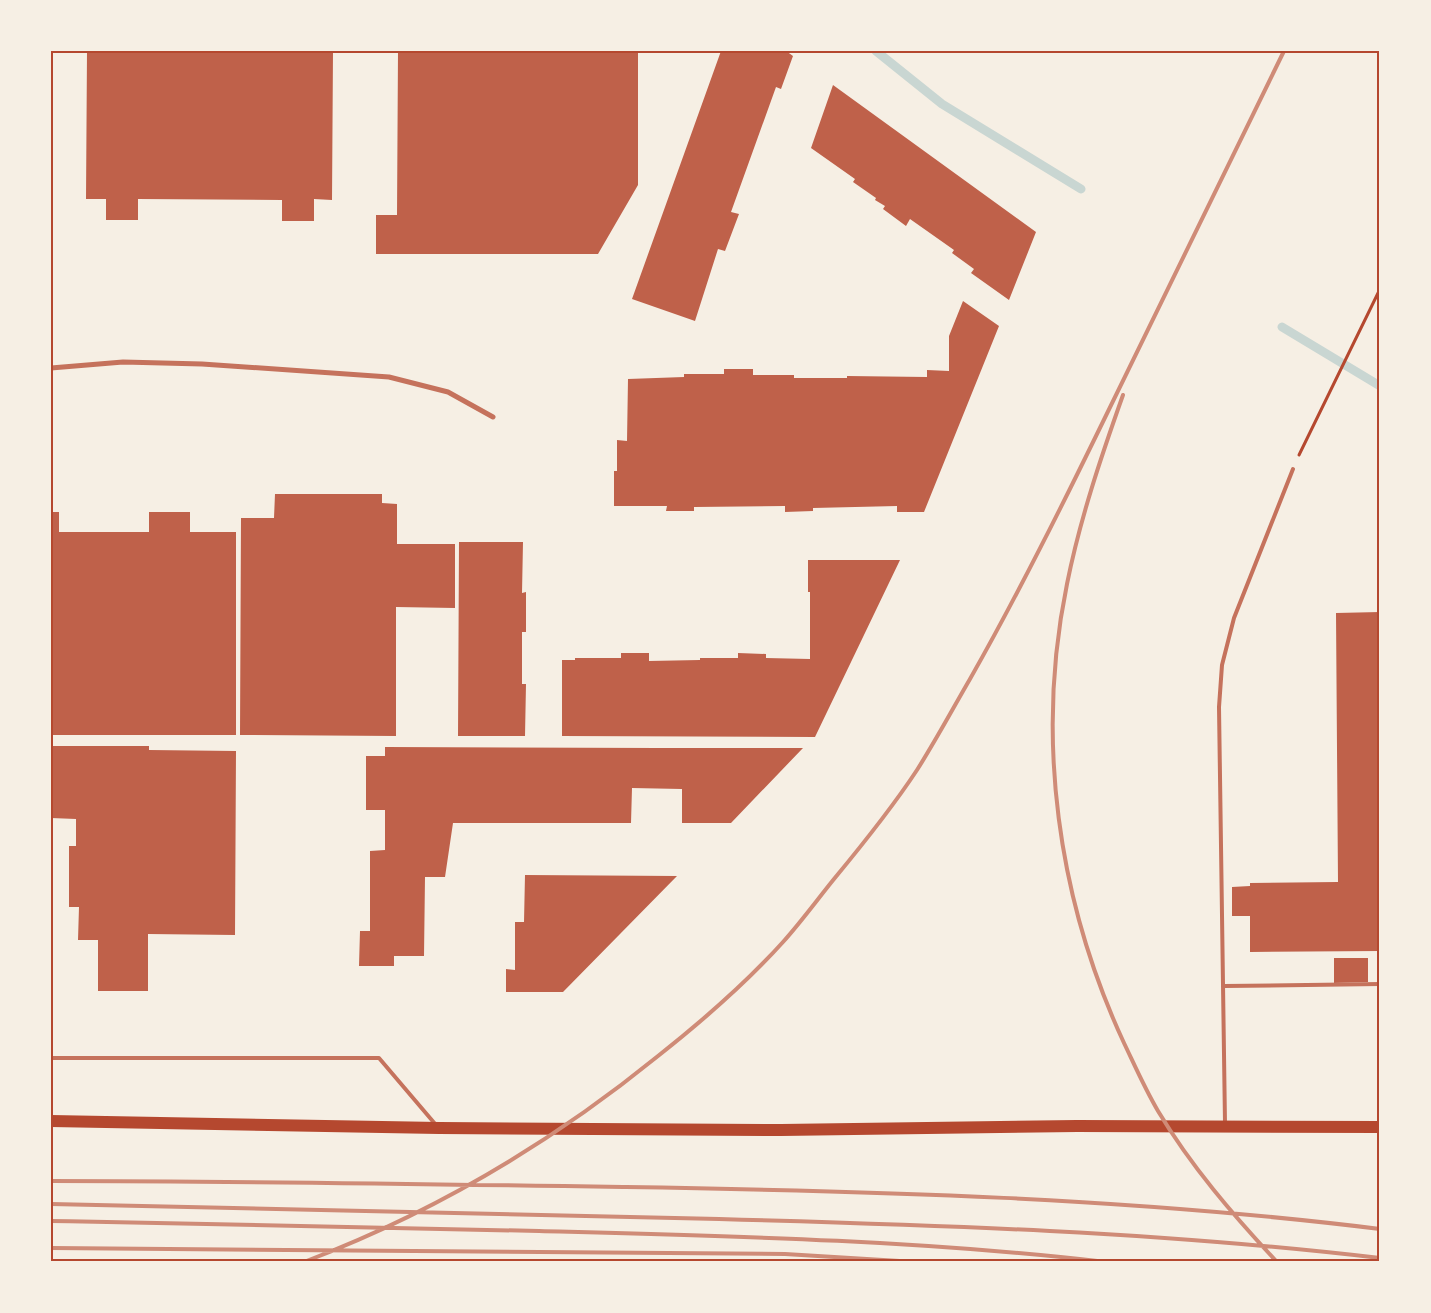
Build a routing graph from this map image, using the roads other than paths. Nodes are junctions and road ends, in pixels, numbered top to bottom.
1 (51, 368) edge
2 (493, 417) dead end
3 (1292, 469) road end
4 (1380, 984) edge
5 (1224, 986) junction
6 (51, 1058) edge
7 (51, 1121) edge
8 (1225, 1126) junction
9 (1380, 1127) edge
10 (439, 1128) junction

1 - 2 street
3 - 5 lane
4 - 5 lane
5 - 8 lane
6 - 10 lane
7 - 10 main road
8 - 9 main road
8 - 10 main road

